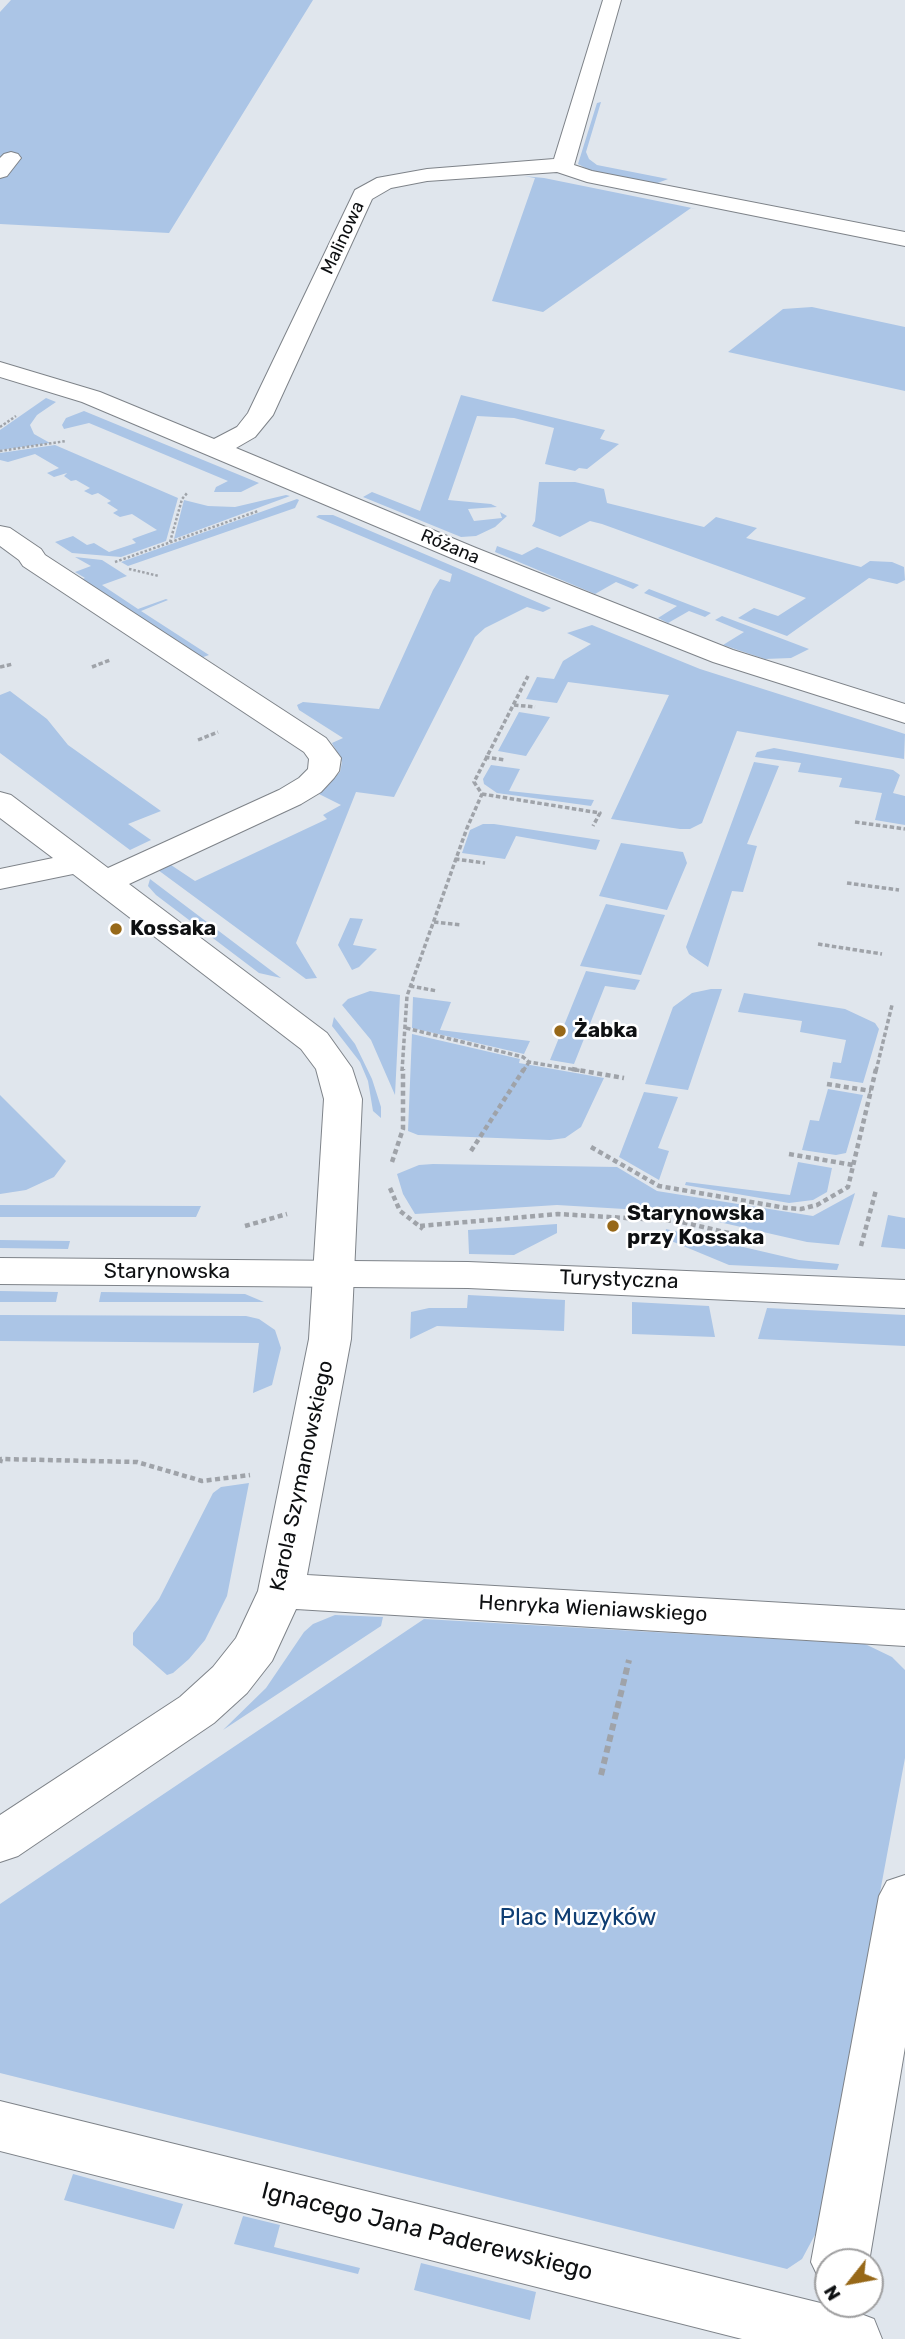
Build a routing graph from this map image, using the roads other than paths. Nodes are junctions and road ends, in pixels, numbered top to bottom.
1 (612, 0) edge
2 (563, 165) junction
3 (905, 239) edge
4 (0, 369) edge
5 (216, 448) junction
6 (0, 534) edge
7 (905, 714) edge
8 (0, 802) edge
9 (78, 860) junction
10 (0, 879) edge
11 (106, 882) junction
12 (0, 1271) edge
13 (333, 1273) junction
14 (905, 1294) edge
15 (281, 1591) junction
16 (905, 1629) edge
17 (0, 1840) edge
18 (905, 1896) edge
19 (0, 2126) edge
20 (842, 2248) edge
21 (837, 2325) edge

1 - 2 street
2 - 3 street, Malinowa
2 - 5 street, Malinowa
4 - 5 street, Różana
5 - 7 street, Różana
6 - 11 street
8 - 9 street, Karola Szymanowskiego
9 - 10 street
9 - 11 street, Karola Szymanowskiego
11 - 13 street, Karola Szymanowskiego
12 - 13 street, Starynowska
13 - 14 street, Turystyczna
13 - 15 street, Karola Szymanowskiego
15 - 16 street, Henryka Wieniawskiego
15 - 17 street, Karola Szymanowskiego
18 - 20 street
19 - 21 street, Ignacego Jana Paderewskiego

